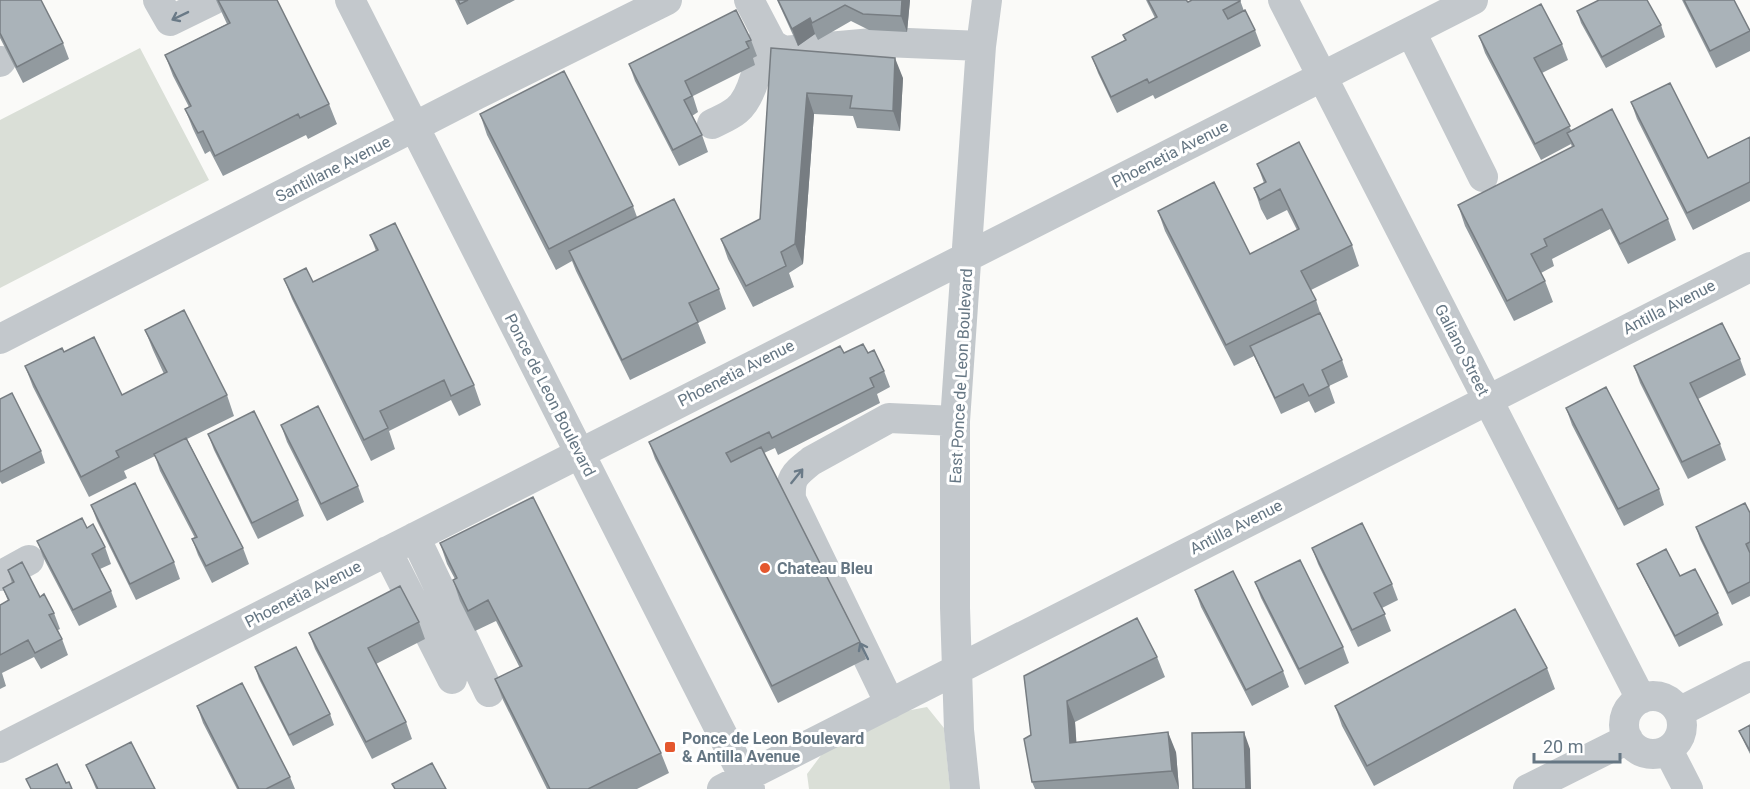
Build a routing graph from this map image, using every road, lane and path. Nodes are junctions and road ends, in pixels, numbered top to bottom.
1 (159, 0) edge
2 (213, 0) edge
3 (350, 0) edge
4 (666, 0) edge
5 (749, 0) edge
6 (987, 0) edge
7 (1283, 0) edge
8 (1473, 0) edge
9 (765, 31) junction
10 (1411, 32) junction
11 (981, 46) junction
12 (1322, 76) junction
13 (712, 124) dead end
14 (414, 127) junction
15 (1483, 177) dead end
16 (966, 256) junction
17 (1750, 267) edge
18 (0, 339) edge
19 (1487, 399) junction
20 (955, 421) junction
21 (580, 453) junction
22 (415, 537) junction
23 (387, 551) junction
24 (29, 560) dead end
25 (0, 576) edge
26 (957, 670) junction
27 (1750, 676) edge
28 (452, 679) dead end
29 (489, 692) dead end
30 (1641, 699) junction
31 (890, 704) junction
32 (1679, 712) junction
33 (1628, 739) junction
34 (0, 748) edge
35 (1668, 750) junction
36 (739, 785) edge
37 (965, 789) edge
38 (1528, 789) edge
39 (1688, 789) edge

2 -> 1 street
3 - 14 street, Ponce de Leon Boulevard
4 - 14 street, Santillane Avenue
5 - 9 street
6 - 11 street, East Ponce de Leon Boulevard
7 - 12 street, Galiano Street
8 - 10 street, Phoenetia Avenue
9 - 11 street
9 - 13 street
10 - 12 street, Phoenetia Avenue
10 - 15 street
11 - 16 street, East Ponce de Leon Boulevard
12 - 16 street, Phoenetia Avenue
12 - 19 street, Galiano Street
14 - 18 street, Santillane Avenue
14 - 21 street, Ponce de Leon Boulevard
16 - 20 street, East Ponce de Leon Boulevard
16 - 21 street, Phoenetia Avenue
17 - 19 street, Antilla Avenue
19 - 26 street, Antilla Avenue
19 - 30 street, Galiano Street
20 - 26 street, East Ponce de Leon Boulevard
31 -> 20 street
21 - 22 street, Phoenetia Avenue
21 - 36 street, Ponce de Leon Boulevard
22 - 23 street, Phoenetia Avenue
22 - 29 street
23 - 28 street
23 - 34 street, Phoenetia Avenue
24 - 25 street
26 - 31 street, Antilla Avenue
26 - 37 street, East Ponce de Leon Boulevard
27 - 32 street
30 - 32 street
30 - 33 street
31 - 36 street, Antilla Avenue
32 - 35 street
33 - 35 street
33 - 38 street
35 - 39 street

